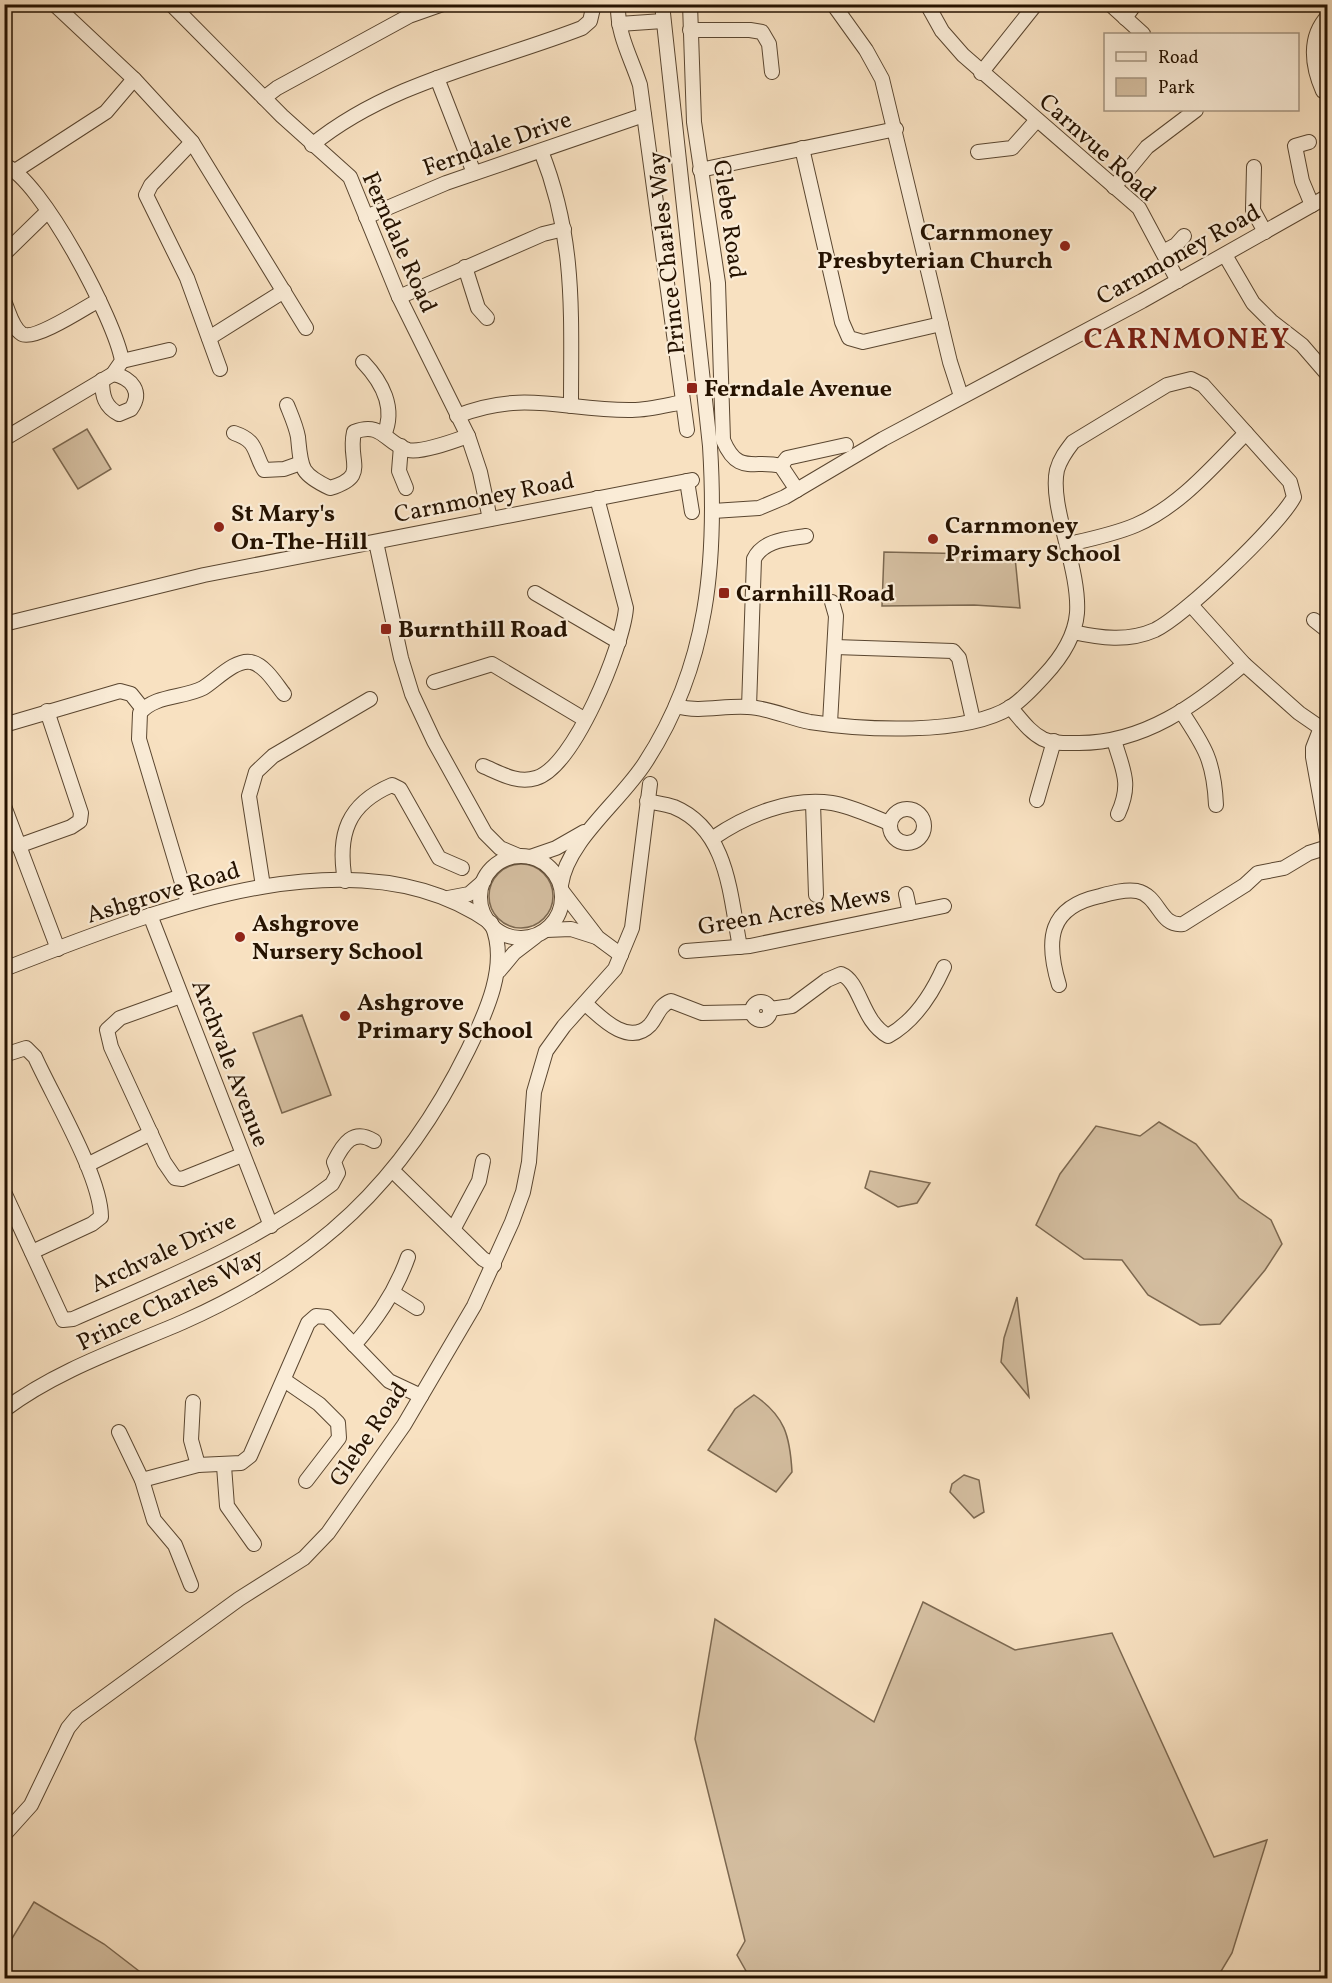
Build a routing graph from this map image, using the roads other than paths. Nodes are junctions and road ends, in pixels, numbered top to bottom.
1 (54, 4) edge
2 (443, 4) edge
3 (594, 4) edge
4 (618, 4) edge
5 (662, 4) edge
6 (690, 4) edge
7 (832, 4) edge
8 (927, 4) edge
9 (1036, 4) edge
10 (1110, 4) edge
11 (1135, 4) edge
12 (178, 7) edge
13 (406, 10) edge
14 (1328, 16) edge
15 (1125, 18) junction
16 (663, 21) junction
17 (619, 24) junction
18 (690, 30) junction
19 (1142, 33) edge
20 (772, 72) dead end
21 (981, 73) junction
22 (437, 78) junction
23 (134, 80) junction
24 (1323, 91) dead end
25 (264, 98) junction
26 (1195, 111) edge
27 (644, 115) junction
28 (1036, 121) junction
29 (896, 129) junction
30 (192, 142) junction
31 (1309, 142) dead end
32 (312, 145) junction
33 (802, 148) junction
34 (541, 151) junction
35 (978, 152) dead end
36 (1254, 167) dead end
37 (10, 168) edge
38 (700, 170) junction
39 (474, 173) junction
40 (1114, 187) junction
41 (1328, 196) edge
42 (1312, 205) junction
43 (47, 212) junction
44 (366, 217) junction
45 (564, 229) junction
46 (1265, 232) junction
47 (1184, 236) dead end
48 (1163, 252) junction
49 (4, 255) edge
50 (1225, 255) junction
51 (465, 267) junction
52 (1178, 281) junction
53 (284, 291) junction
54 (399, 297) junction
55 (99, 300) junction
56 (4, 301) edge
57 (487, 318) dead end
58 (941, 324) junction
59 (306, 328) dead end
60 (209, 339) junction
61 (168, 350) dead end
62 (122, 361) junction
63 (363, 362) dead end
64 (220, 369) dead end
65 (1328, 375) edge
66 (962, 396) junction
67 (683, 402) junction
68 (287, 405) dead end
69 (571, 406) junction
70 (458, 416) junction
71 (687, 430) dead end
72 (234, 433) dead end
73 (1246, 433) junction
74 (6, 435) edge
75 (384, 435) junction
76 (468, 436) junction
77 (846, 445) dead end
78 (401, 446) junction
79 (301, 463) junction
80 (781, 466) junction
81 (406, 488) dead end
82 (797, 490) junction
83 (597, 498) junction
84 (713, 511) junction
85 (692, 512) dead end
86 (490, 519) junction
87 (806, 536) dead end
88 (376, 542) junction
89 (1069, 544) junction
90 (535, 593) dead end
91 (832, 602) dead end
92 (1191, 605) junction
93 (1314, 620) dead end
94 (4, 624) edge
95 (1328, 631) edge
96 (1073, 632) junction
97 (619, 642) junction
98 (835, 647) junction
99 (1244, 664) junction
100 (434, 682) dead end
101 (284, 694) dead end
102 (370, 699) dead end
103 (676, 706) junction
104 (749, 707) junction
105 (1010, 707) junction
106 (143, 709) junction
107 (47, 711) junction
108 (1181, 711) junction
109 (584, 719) junction
110 (973, 720) junction
111 (830, 723) junction
112 (4, 725) edge
113 (1324, 731) edge
114 (1114, 740) junction
115 (1054, 741) junction
116 (483, 766) dead end
117 (650, 784) dead end
118 (1037, 800) dead end
119 (647, 801) junction
120 (813, 803) junction
121 (1216, 805) dead end
122 (4, 806) edge
123 (1118, 814) dead end
124 (889, 824) dead end
125 (594, 826) junction
126 (1327, 831) edge
127 (485, 833) junction
128 (713, 838) junction
129 (18, 846) junction
130 (1328, 847) edge
131 (524, 856) junction
132 (462, 868) dead end
133 (485, 879) junction
134 (345, 881) junction
135 (263, 886) junction
136 (561, 888) junction
137 (906, 894) dead end
138 (816, 895) dead end
139 (446, 898) junction
140 (188, 903) junction
141 (944, 906) dead end
142 (910, 913) junction
143 (150, 915) junction
144 (491, 924) junction
145 (544, 931) junction
146 (598, 938) junction
147 (740, 947) junction
148 (58, 949) junction
149 (686, 951) dead end
150 (621, 955) junction
151 (944, 967) dead end
152 (4, 969) edge
153 (496, 976) junction
154 (1059, 985) dead end
155 (181, 996) junction
156 (586, 1004) junction
157 (4, 1055) edge
158 (151, 1134) junction
159 (374, 1141) dead end
160 (242, 1155) junction
161 (483, 1161) dead end
162 (87, 1166) junction
163 (393, 1171) junction
164 (4, 1192) edge
165 (272, 1226) junction
166 (454, 1228) junction
167 (32, 1252) junction
168 (408, 1257) dead end
169 (494, 1265) junction
170 (393, 1293) junction
171 (417, 1308) dead end
172 (354, 1345) junction
173 (284, 1380) junction
174 (421, 1396) junction
175 (193, 1402) dead end
176 (4, 1410) edge
177 (118, 1432) dead end
178 (198, 1465) junction
179 (224, 1466) junction
180 (142, 1480) junction
181 (306, 1481) dead end
182 (254, 1544) dead end
183 (191, 1585) dead end
184 (4, 1836) edge

1 - 23 street
2 - 13 street
3 - 22 street
4 - 17 street
5 - 16 street, Prince Charles Way
6 - 18 street, Glebe Road
7 - 29 street
8 - 21 street, Carnvue Road
9 - 21 street
10 - 15 street
11 - 15 street
12 - 25 street, Ferndale Road
13 - 25 street
14 - 24 street
15 - 19 street
16 - 17 street
16 - 84 street, Prince Charles Way
17 - 27 street
18 - 20 street
18 - 38 street, Glebe Road
21 - 28 street, Carnvue Road
22 - 32 street
22 - 39 street
23 - 30 street
23 - 37 street
25 - 32 street, Ferndale Road
26 - 40 street
27 - 34 street, Ferndale Drive
27 - 67 street
28 - 35 street
28 - 40 street, Carnvue Road
29 - 33 street
29 - 58 street
30 - 53 street
30 - 60 street
31 - 42 street
32 - 44 street, Ferndale Road
33 - 38 street
33 - 58 street
34 - 39 street, Ferndale Drive
34 - 45 street
36 - 46 street
37 - 43 street
38 - 80 street, Glebe Road
39 - 44 street, Ferndale Drive
40 - 48 street, Carnvue Road
41 - 42 street, Carnmoney Road
42 - 46 street, Carnmoney Road
43 - 49 street
43 - 55 street
44 - 54 street, Ferndale Road
45 - 51 street
45 - 69 street
46 - 50 street, Carnmoney Road
47 - 48 street
48 - 52 street, Carnvue Road
50 - 52 street, Carnmoney Road
50 - 65 street
51 - 54 street
51 - 57 street
52 - 66 street, Carnmoney Road
53 - 59 street
53 - 60 street
54 - 70 street, Ferndale Road
55 - 56 street
55 - 62 street
58 - 66 street
60 - 64 street
61 - 62 street
62 - 74 street
63 - 75 street
66 - 82 street, Carnmoney Road
67 - 69 street
67 - 71 street
68 - 79 street
69 - 70 street
70 - 76 street, Ferndale Road
72 - 79 street
73 - 89 street
73 - 89 street
73 - 92 street
75 - 78 street
75 - 79 street
76 - 78 street
76 - 86 street, Ferndale Road
77 - 80 street
78 - 81 street
80 - 82 street
82 - 84 street, Carnmoney Road
83 - 85 street, Carnmoney Road
83 - 86 street, Carnmoney Road
83 - 97 street
84 - 103 street, Prince Charles Way
86 - 88 street, Carnmoney Road
87 - 104 street
88 - 94 street, Carnmoney Road
88 - 127 street
89 - 96 street
90 - 97 street
91 - 98 street
92 - 96 street
92 - 99 street
93 - 95 street
96 - 105 street
97 - 109 street
98 - 110 street
98 - 111 street
99 - 108 street
99 - 113 street
100 - 109 street
101 - 106 street
102 - 135 street
103 - 104 street
103 - 125 street, Prince Charles Way
104 - 111 street
105 - 110 street
105 - 115 street
106 - 107 street
106 - 140 street
107 - 112 street
107 - 129 street
108 - 114 street
108 - 121 street
109 - 116 street
110 - 111 street
113 - 126 street
114 - 115 street
114 - 123 street
115 - 118 street
117 - 119 street, Glebe Road
119 - 128 street
119 - 150 street, Glebe Road
120 - 124 street
120 - 128 street
120 - 138 street
122 - 129 street
125 - 131 street, Prince Charles Way
125 - 136 street, Prince Charles Way
127 - 131 street
127 - 133 street
128 - 147 street
129 - 148 street
130 - 154 street
131 - 133 street
131 - 136 street
132 - 134 street
133 - 139 street
133 - 144 street
134 - 135 street, Ashgrove Road
134 - 139 street, Ashgrove Road
135 - 140 street, Ashgrove Road
136 - 145 street
136 - 146 street
137 - 142 street, Green Acres Mews
139 - 144 street, Ashgrove Road
140 - 143 street, Ashgrove Road
141 - 142 street, Green Acres Mews
142 - 147 street, Green Acres Mews
143 - 148 street, Ashgrove Road
143 - 155 street, Archvale Avenue
144 - 145 street
144 - 153 street, Prince Charles Way
145 - 146 street
145 - 153 street, Prince Charles Way
146 - 150 street
147 - 149 street, Green Acres Mews
148 - 152 street, Ashgrove Road
150 - 156 street, Glebe Road
151 - 156 street
153 - 163 street, Prince Charles Way
155 - 158 street
155 - 160 street, Archvale Avenue
156 - 169 street, Glebe Road
157 - 162 street
158 - 160 street
158 - 162 street
159 - 165 street, Archvale Drive
160 - 165 street, Archvale Avenue
161 - 166 street
162 - 167 street
163 - 166 street
163 - 176 street, Prince Charles Way
164 - 167 street, Archvale Drive
165 - 167 street, Archvale Drive
166 - 169 street
168 - 170 street
169 - 174 street, Glebe Road
170 - 171 street
170 - 172 street
172 - 173 street
172 - 174 street
173 - 179 street
173 - 181 street
174 - 184 street, Glebe Road
175 - 178 street
177 - 180 street
178 - 179 street
178 - 180 street
179 - 182 street
180 - 183 street

